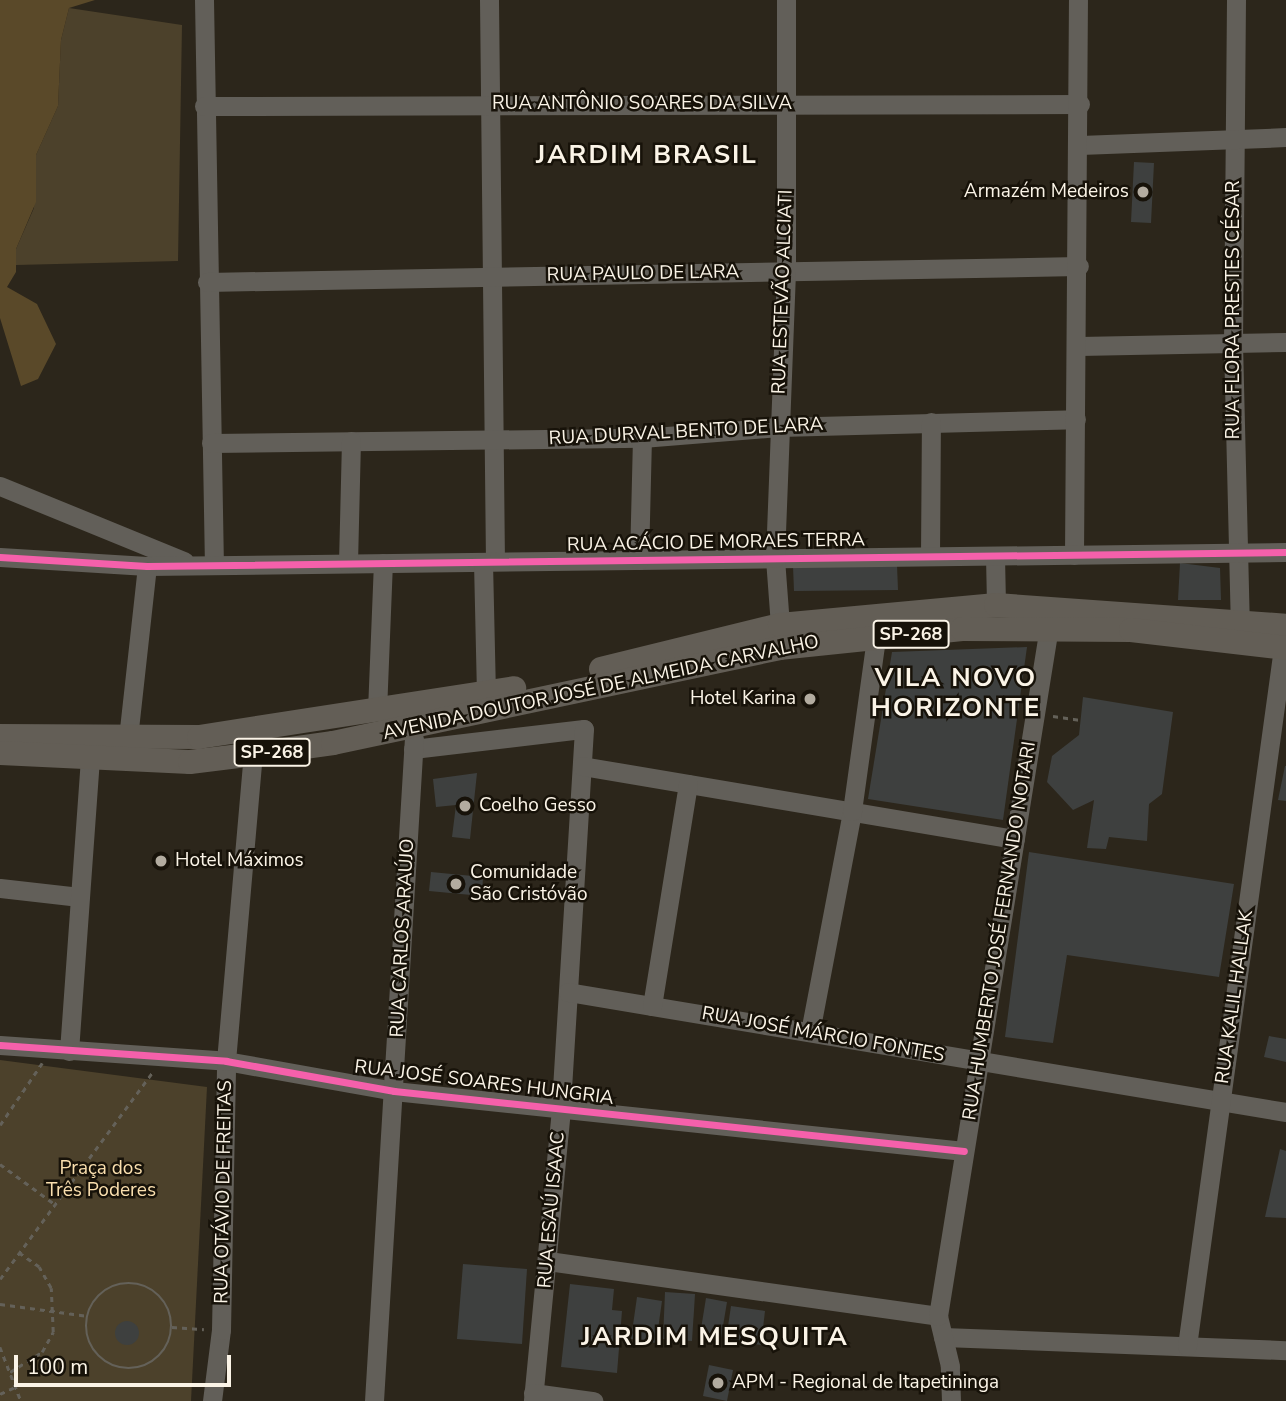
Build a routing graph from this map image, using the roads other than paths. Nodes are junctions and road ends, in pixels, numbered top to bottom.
1 (204, 0) edge
2 (489, 0) edge
3 (786, 0) edge
4 (1078, 0) edge
5 (1236, 0) edge
6 (493, 104) junction
7 (787, 104) junction
8 (1080, 104) junction
9 (204, 106) junction
10 (1286, 137) edge
11 (1233, 139) junction
12 (1080, 145) junction
13 (1079, 266) junction
14 (786, 271) junction
15 (493, 276) junction
16 (207, 282) junction
17 (1233, 342) junction
18 (1286, 342) edge
19 (1079, 346) junction
20 (1076, 419) junction
21 (931, 422) junction
22 (779, 426) junction
23 (642, 438) junction
24 (493, 439) junction
25 (351, 441) junction
26 (211, 443) junction
27 (0, 486) edge
28 (1286, 552) edge
29 (1237, 553) junction
30 (1074, 555) junction
31 (930, 556) junction
32 (995, 556) junction
33 (0, 557) edge
34 (775, 558) junction
35 (639, 560) junction
36 (188, 562) junction
37 (489, 562) junction
38 (348, 563) junction
39 (383, 563) junction
40 (214, 565) junction
41 (147, 566) junction
42 (996, 605) junction
43 (1240, 620) junction
44 (780, 625) junction
45 (1049, 627) junction
46 (876, 637) junction
47 (1285, 641) edge
48 (486, 693) junction
49 (377, 711) junction
50 (0, 736) edge
51 (414, 737) junction
52 (128, 738) junction
53 (255, 743) junction
54 (0, 753) edge
55 (90, 760) junction
56 (582, 766) junction
57 (688, 784) junction
58 (852, 811) junction
59 (1014, 839) junction
60 (0, 888) edge
61 (79, 897) junction
62 (568, 992) junction
63 (652, 1006) junction
64 (810, 1032) junction
65 (0, 1045) edge
66 (60, 1050) junction
67 (226, 1061) junction
68 (979, 1061) junction
69 (394, 1091) junction
70 (1221, 1101) junction
71 (561, 1109) junction
72 (1286, 1112) edge
73 (964, 1151) junction
74 (548, 1261) junction
75 (938, 1316) junction
76 (943, 1337) junction
77 (1187, 1346) junction
78 (1286, 1350) edge
79 (533, 1397) edge
80 (212, 1401) edge
81 (374, 1401) edge
82 (593, 1401) edge
83 (951, 1401) edge

1 - 9 street
2 - 6 street
3 - 7 street, RUA ESTEVÃO ALCIATI
4 - 8 street
5 - 11 street, RUA FLORA PRESTES CÉSAR
6 - 7 street, RUA ANTÔNIO SOARES DA SILVA
6 - 9 street, RUA ANTÔNIO SOARES DA SILVA
6 - 15 street
7 - 8 street, RUA ANTÔNIO SOARES DA SILVA
7 - 14 street, RUA ESTEVÃO ALCIATI
8 - 12 street
9 - 16 street
10 - 11 street
11 - 12 street
11 - 17 street, RUA FLORA PRESTES CÉSAR
12 - 13 street
13 - 14 street, RUA PAULO DE LARA
13 - 19 street
14 - 15 street, RUA PAULO DE LARA
14 - 22 street, RUA ESTEVÃO ALCIATI
15 - 16 street, RUA PAULO DE LARA
15 - 24 street
16 - 26 street
17 - 18 street
17 - 19 street
17 - 29 street, RUA FLORA PRESTES CÉSAR
19 - 20 street
20 - 21 street, RUA DURVAL BENTO DE LARA
20 - 30 street
21 - 22 street, RUA DURVAL BENTO DE LARA
21 - 31 street
22 - 23 street, RUA DURVAL BENTO DE LARA
22 - 34 street, RUA ESTEVÃO ALCIATI
23 - 24 street, RUA DURVAL BENTO DE LARA
23 - 35 street
24 - 25 street, RUA DURVAL BENTO DE LARA
24 - 37 street
25 - 26 street, RUA DURVAL BENTO DE LARA
25 - 38 street
26 - 40 street
27 - 36 street, RUA ACÁCIO DE MORAES TERRA
28 - 29 street, RUA ACÁCIO DE MORAES TERRA
29 - 30 street, RUA ACÁCIO DE MORAES TERRA
29 - 43 street, RUA FLORA PRESTES CÉSAR
30 - 32 street, RUA ACÁCIO DE MORAES TERRA
31 - 32 street, RUA ACÁCIO DE MORAES TERRA
31 - 34 street, RUA ACÁCIO DE MORAES TERRA
32 - 42 street
33 - 41 street, RUA ACÁCIO DE MORAES TERRA
34 - 35 street, RUA ACÁCIO DE MORAES TERRA
34 - 44 street, RUA ESTEVÃO ALCIATI
35 - 37 street, RUA ACÁCIO DE MORAES TERRA
36 - 40 street, RUA ACÁCIO DE MORAES TERRA
36 - 41 street, RUA ACÁCIO DE MORAES TERRA
37 - 39 street, RUA ACÁCIO DE MORAES TERRA
37 - 48 street
38 - 39 street, RUA ACÁCIO DE MORAES TERRA
38 - 40 street, RUA ACÁCIO DE MORAES TERRA
39 - 49 street
41 - 52 street
42 - 43 main road, AVENIDA DOUTOR JOSÉ DE ALMEIDA CARVALHO / SP-268
42 - 44 main road, AVENIDA DOUTOR JOSÉ DE ALMEIDA CARVALHO / SP-268
43 - 47 main road, AVENIDA DOUTOR JOSÉ DE ALMEIDA CARVALHO / SP-268
44 - 48 main road, AVENIDA DOUTOR JOSÉ DE ALMEIDA CARVALHO / SP-268
45 - 46 main road, AVENIDA DOUTOR JOSÉ DE ALMEIDA CARVALHO / SP-268
45 - 47 main road, AVENIDA DOUTOR JOSÉ DE ALMEIDA CARVALHO / SP-268
45 - 59 street, RUA HUMBERTO JOSÉ FERNANDO NOTARI
46 - 51 main road, AVENIDA DOUTOR JOSÉ DE ALMEIDA CARVALHO / SP-268
46 - 58 street
47 - 70 street, RUA KALIL HALLAK
48 - 49 main road, AVENIDA DOUTOR JOSÉ DE ALMEIDA CARVALHO / SP-268
49 - 53 main road, AVENIDA DOUTOR JOSÉ DE ALMEIDA CARVALHO / SP-268
50 - 52 main road, AVENIDA DOUTOR JOSÉ DE ALMEIDA CARVALHO / SP-268
51 - 53 main road, AVENIDA DOUTOR JOSÉ DE ALMEIDA CARVALHO / SP-268
51 - 56 street, RUA ESAÚ ISAAC
51 - 69 street, RUA CARLOS ARAÚJO
52 - 53 main road, AVENIDA DOUTOR JOSÉ DE ALMEIDA CARVALHO / SP-268
53 - 55 main road, AVENIDA DOUTOR JOSÉ DE ALMEIDA CARVALHO / SP-268
53 - 67 street, RUA OTÁVIO DE FREITAS
54 - 55 main road, AVENIDA DOUTOR JOSÉ DE ALMEIDA CARVALHO / SP-268
55 - 61 street
56 - 57 street
56 - 62 street, RUA ESAÚ ISAAC
57 - 58 street
57 - 63 street
58 - 59 street
58 - 64 street
59 - 68 street, RUA HUMBERTO JOSÉ FERNANDO NOTARI
60 - 61 street
61 - 66 street
62 - 63 street, RUA JOSÉ MÁRCIO FONTES
62 - 71 street, RUA ESAÚ ISAAC
63 - 64 street, RUA JOSÉ MÁRCIO FONTES
64 - 68 street, RUA JOSÉ MÁRCIO FONTES
65 - 66 street, RUA JOSÉ SOARES HUNGRIA
66 - 67 street, RUA JOSÉ SOARES HUNGRIA
67 - 69 street, RUA JOSÉ SOARES HUNGRIA
67 - 80 street, RUA OTÁVIO DE FREITAS
68 - 70 street, RUA JOSÉ MÁRCIO FONTES
68 - 73 street, RUA HUMBERTO JOSÉ FERNANDO NOTARI
69 - 71 street, RUA JOSÉ SOARES HUNGRIA
69 - 81 street, RUA CARLOS ARAÚJO
70 - 72 street, RUA JOSÉ MÁRCIO FONTES
70 - 77 street, RUA KALIL HALLAK
71 - 73 street, RUA JOSÉ SOARES HUNGRIA
71 - 74 street, RUA ESAÚ ISAAC
73 - 75 street, RUA HUMBERTO JOSÉ FERNANDO NOTARI
74 - 75 street
74 - 79 street, RUA ESAÚ ISAAC
75 - 76 street, RUA HUMBERTO JOSÉ FERNANDO NOTARI
76 - 77 street
76 - 83 street, RUA HUMBERTO JOSÉ FERNANDO NOTARI
77 - 78 street
79 - 82 street

